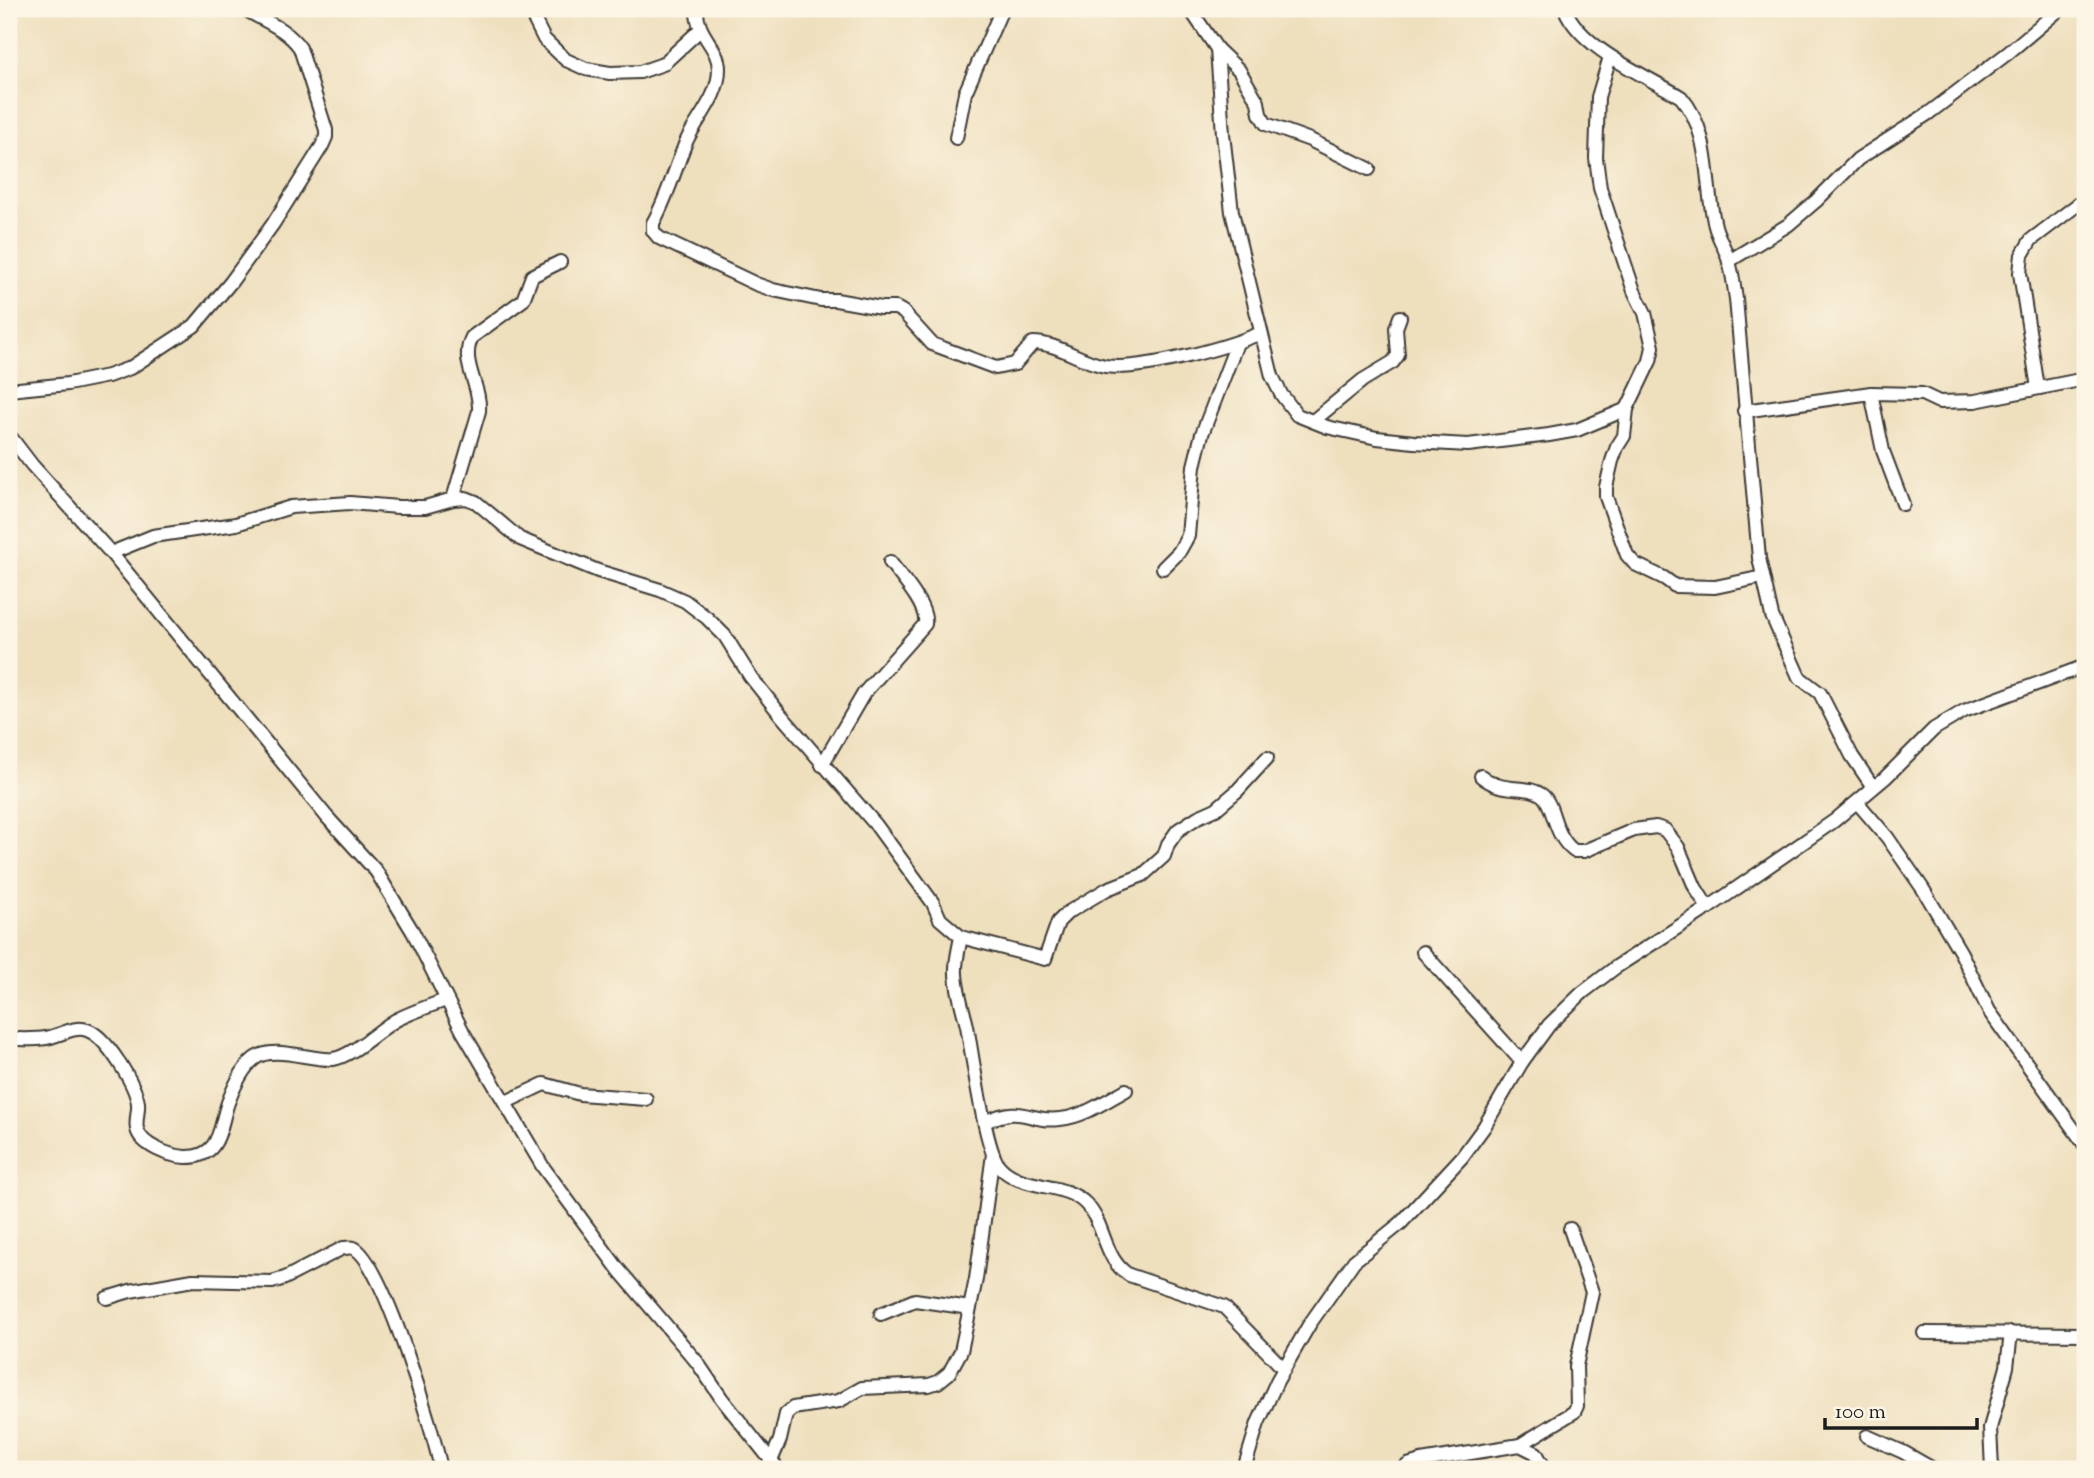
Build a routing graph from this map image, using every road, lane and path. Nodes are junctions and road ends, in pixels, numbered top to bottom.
1 (245, 9) edge
2 (529, 9) edge
3 (697, 9) edge
4 (1002, 9) edge
5 (1191, 9) edge
6 (1564, 9) edge
7 (2060, 9) edge
8 (700, 30) junction
9 (1217, 50) junction
10 (1610, 57) junction
11 (956, 138) dead end
12 (1368, 169) dead end
13 (2085, 199) edge
14 (1729, 261) junction
15 (560, 262) dead end
16 (1400, 317) dead end
17 (1261, 333) junction
18 (1237, 343) junction
19 (2085, 379) edge
20 (2038, 388) junction
21 (9, 390) edge
22 (1871, 393) junction
23 (1627, 410) junction
24 (1744, 411) junction
25 (1313, 421) junction
26 (9, 435) edge
27 (453, 499) junction
28 (1903, 504) dead end
29 (111, 553) junction
30 (890, 562) dead end
31 (1163, 568) dead end
32 (1763, 577) junction
33 (2085, 666) edge
34 (1267, 758) dead end
35 (822, 765) junction
36 (1481, 776) dead end
37 (1873, 787) junction
38 (1857, 802) junction
39 (1708, 908) junction
40 (961, 937) junction
41 (1423, 952) dead end
42 (446, 1000) junction
43 (9, 1039) edge
44 (1522, 1062) junction
45 (1126, 1090) dead end
46 (646, 1099) dead end
47 (506, 1102) junction
48 (985, 1122) junction
49 (2085, 1145) edge
50 (993, 1154) junction
51 (1570, 1229) dead end
52 (107, 1298) dead end
53 (970, 1308) junction
54 (881, 1314) dead end
55 (1924, 1333) dead end
56 (2011, 1333) junction
57 (2085, 1334) edge
58 (1283, 1369) junction
59 (1867, 1436) dead end
60 (1520, 1445) junction
61 (775, 1465) edge
62 (441, 1469) edge
63 (1244, 1469) edge
64 (1403, 1469) edge
65 (1545, 1469) edge
66 (1933, 1469) edge
67 (1992, 1469) edge

1 - 21 street
2 - 8 street
3 - 8 street
4 - 11 street
5 - 9 street
6 - 10 street
7 - 14 street
8 - 18 street
9 - 12 street
9 - 17 street
10 - 14 street
10 - 23 street
13 - 20 street
14 - 24 street
15 - 27 street
16 - 25 street
17 - 18 street
17 - 25 street
18 - 31 street
19 - 20 street
20 - 22 street
22 - 24 street
22 - 28 street
23 - 25 street
23 - 32 street
24 - 32 street
26 - 29 street
27 - 29 street
27 - 35 street
29 - 42 street
30 - 35 street
32 - 37 street
33 - 37 street
34 - 40 street
35 - 40 street
36 - 39 street
37 - 38 street
38 - 39 street
38 - 49 street
39 - 44 street
40 - 48 street
41 - 44 street
42 - 43 street
42 - 47 street
44 - 58 street
45 - 48 street
46 - 47 street
47 - 61 street
48 - 50 street
50 - 53 street
50 - 58 street
51 - 60 street
52 - 62 street
53 - 54 street
53 - 61 street
55 - 56 street
56 - 57 street
56 - 67 street
58 - 63 street
59 - 66 street
60 - 64 street
60 - 65 street

